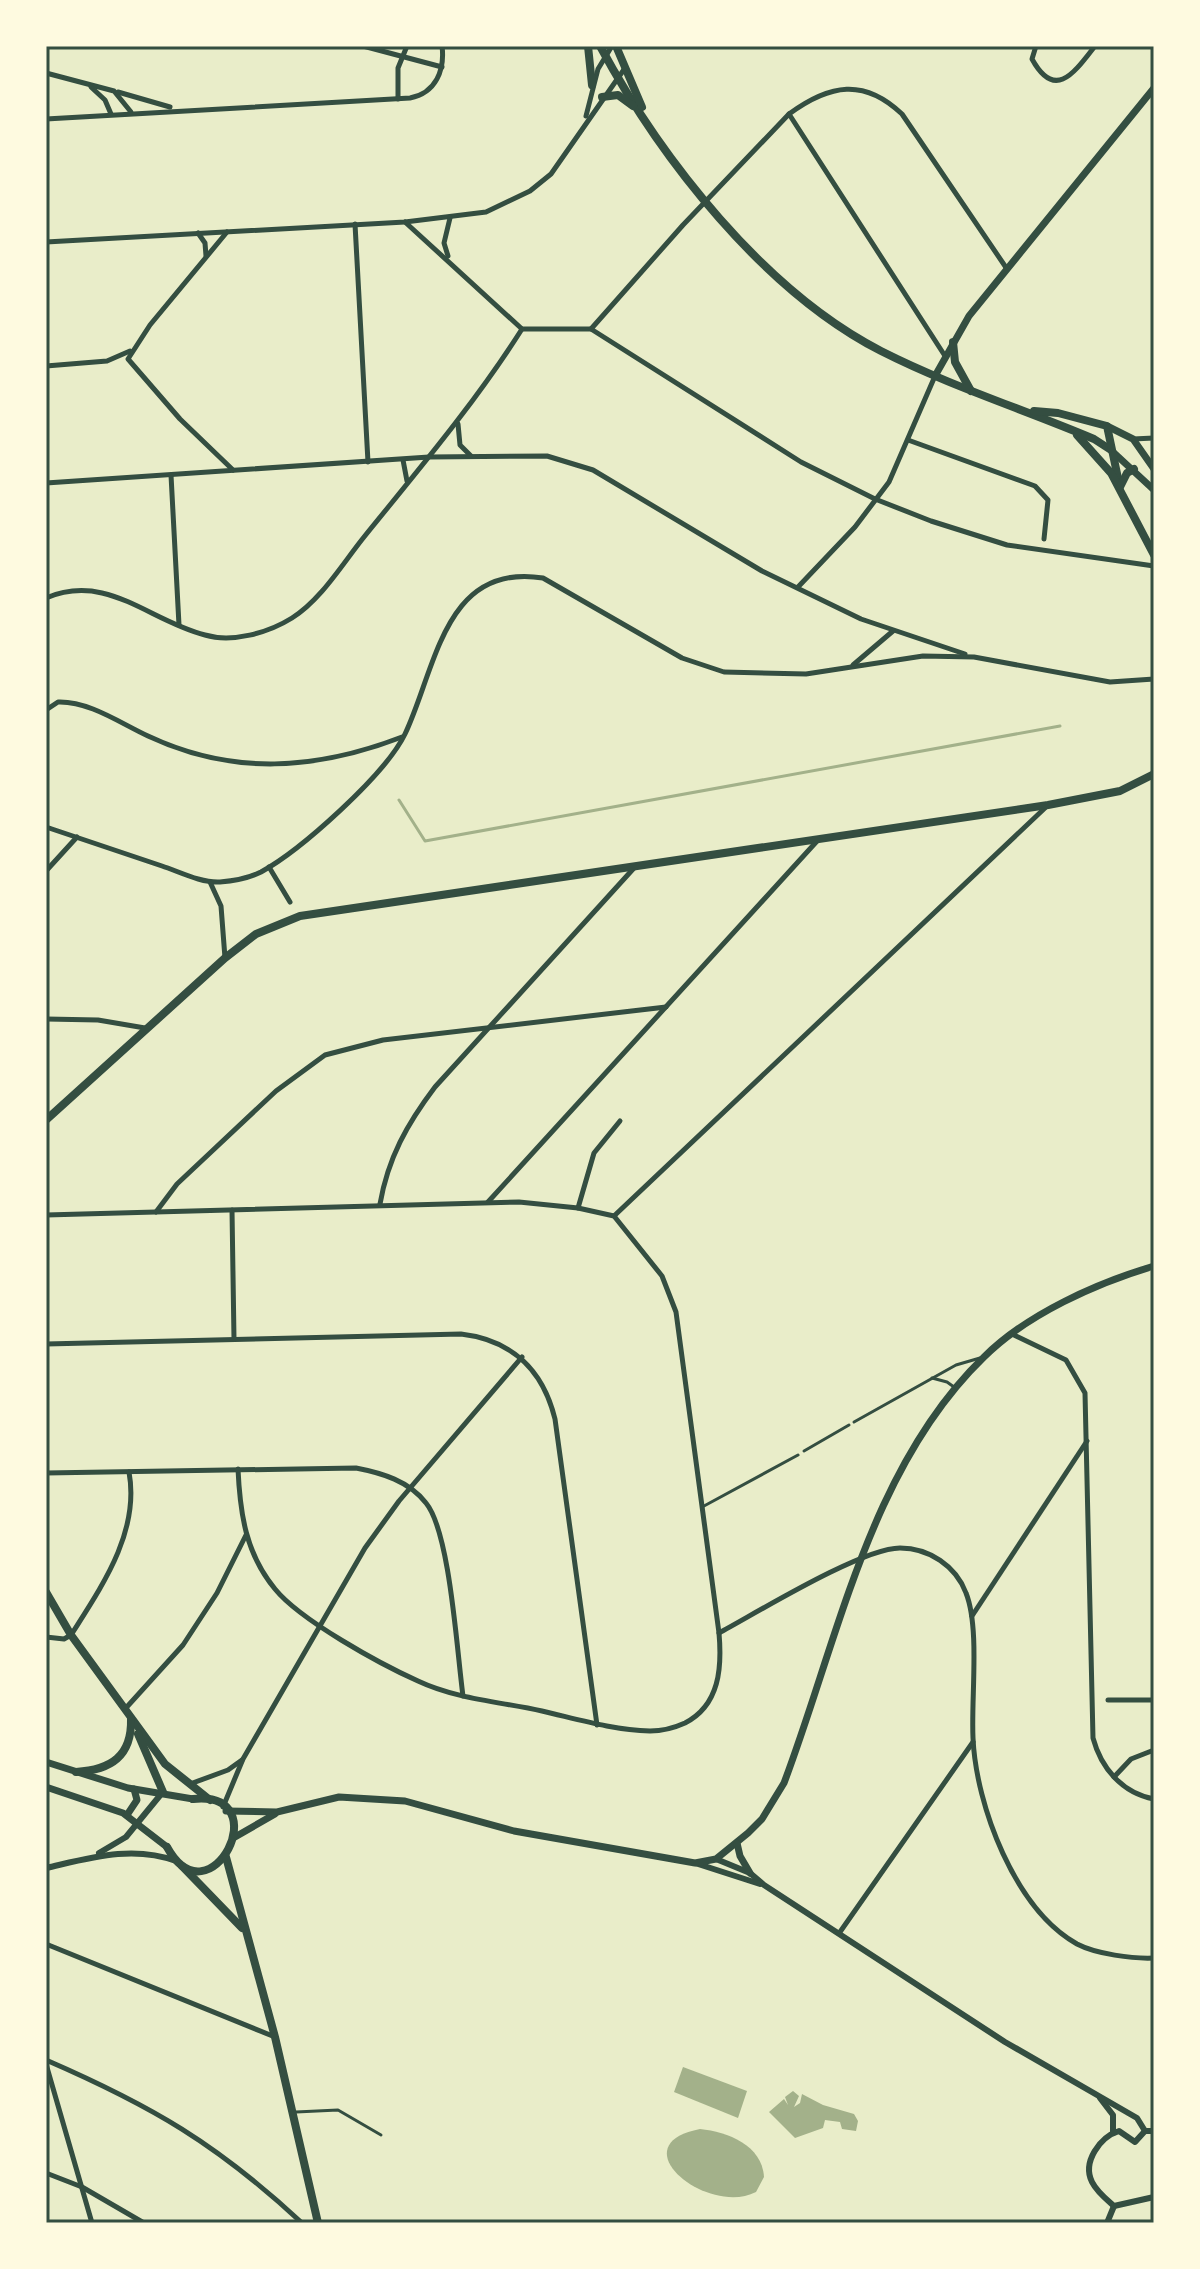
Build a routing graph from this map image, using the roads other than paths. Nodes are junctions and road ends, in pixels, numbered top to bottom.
1 (363, 46) edge
2 (407, 46) edge
3 (442, 46) edge
4 (588, 46) edge
5 (614, 46) edge
6 (1036, 46) edge
7 (1095, 46) edge
8 (603, 50) edge
9 (401, 57) junction
10 (626, 66) junction
11 (442, 67) junction
12 (46, 73) edge
13 (617, 77) junction
14 (89, 85) junction
15 (592, 85) junction
16 (1154, 88) edge
17 (114, 91) junction
18 (602, 97) junction
19 (398, 99) junction
20 (175, 109) junction
21 (131, 112) junction
22 (111, 114) junction
23 (789, 114) junction
24 (46, 119) edge
25 (647, 119) junction
26 (585, 121) junction
27 (705, 201) junction
28 (450, 218) junction
29 (405, 222) junction
30 (355, 224) junction
31 (228, 231) junction
32 (197, 233) junction
33 (46, 242) edge
34 (205, 257) junction
35 (453, 263) junction
36 (1007, 269) junction
37 (522, 329) junction
38 (591, 329) junction
39 (953, 342) junction
40 (133, 348) junction
41 (945, 356) junction
42 (118, 359) junction
43 (132, 365) junction
44 (46, 366) edge
45 (935, 376) junction
46 (971, 392) junction
47 (1026, 411) junction
48 (459, 420) junction
49 (1060, 424) junction
50 (1107, 426) junction
51 (1154, 438) edge
52 (1133, 439) junction
53 (908, 440) junction
54 (1111, 450) junction
55 (429, 457) junction
56 (472, 457) junction
57 (403, 460) junction
58 (368, 462) junction
59 (1134, 469) junction
60 (1154, 469) edge
61 (233, 470) junction
62 (171, 475) junction
63 (46, 483) edge
64 (406, 486) junction
65 (1120, 488) junction
66 (1154, 490) edge
67 (875, 499) junction
68 (1044, 539) dead end
69 (1154, 555) edge
70 (1154, 566) edge
71 (798, 587) junction
72 (46, 598) edge
73 (179, 626) junction
74 (893, 631) junction
75 (974, 657) junction
76 (852, 666) junction
77 (1154, 679) edge
78 (46, 710) edge
79 (404, 736) junction
80 (1154, 774) edge
81 (1048, 805) junction
82 (46, 827) edge
83 (77, 837) junction
84 (820, 838) junction
85 (639, 863) junction
86 (269, 867) junction
87 (46, 871) edge
88 (210, 882) junction
89 (290, 902) dead end
90 (225, 958) junction
91 (666, 1007) junction
92 (46, 1019) edge
93 (494, 1025) junction
94 (145, 1028) junction
95 (46, 1120) edge
96 (620, 1121) dead end
97 (487, 1202) junction
98 (380, 1204) junction
99 (578, 1208) junction
100 (232, 1210) junction
101 (156, 1212) junction
102 (46, 1215) edge
103 (614, 1216) junction
104 (1152, 1268) edge
105 (1014, 1335) junction
106 (234, 1339) junction
107 (46, 1344) edge
108 (522, 1357) junction
109 (984, 1357) junction
110 (932, 1378) junction
111 (956, 1390) junction
112 (1088, 1440) junction
113 (804, 1451) dead end
114 (798, 1455) dead end
115 (238, 1469) junction
116 (129, 1472) junction
117 (46, 1473) edge
118 (410, 1488) junction
119 (704, 1506) junction
120 (246, 1535) junction
121 (861, 1558) junction
122 (46, 1592) edge
123 (971, 1617) junction
124 (319, 1625) junction
125 (719, 1633) junction
126 (71, 1635) junction
127 (46, 1637) edge
128 (463, 1696) junction
129 (1108, 1700) dead end
130 (1154, 1700) edge
131 (124, 1710) junction
132 (131, 1718) junction
133 (597, 1725) junction
134 (973, 1742) junction
135 (1154, 1750) edge
136 (243, 1759) junction
137 (46, 1762) edge
138 (76, 1772) junction
139 (1114, 1777) junction
140 (190, 1784) junction
141 (46, 1787) edge
142 (134, 1789) junction
143 (163, 1792) junction
144 (193, 1799) joint
145 (1154, 1799) edge
146 (210, 1800) junction
147 (224, 1809) junction
148 (277, 1812) junction
149 (127, 1815) junction
150 (136, 1822) junction
151 (235, 1837) junction
152 (737, 1843) junction
153 (167, 1847) joint
154 (226, 1857) junction
155 (84, 1859) junction
156 (716, 1859) junction
157 (178, 1862) junction
158 (695, 1863) junction
159 (46, 1868) edge
160 (750, 1873) junction
161 (764, 1885) junction
162 (840, 1932) junction
163 (246, 1934) junction
164 (46, 1944) edge
165 (1154, 1958) edge
166 (275, 2037) junction
167 (46, 2062) edge
168 (1098, 2096) junction
169 (292, 2112) junction
170 (1145, 2131) junction
171 (1154, 2131) edge
172 (1113, 2133) junction
173 (381, 2135) dead end
174 (46, 2173) edge
175 (82, 2187) junction
176 (1154, 2197) edge
177 (1114, 2206) junction
178 (92, 2223) edge
179 (144, 2223) edge
180 (302, 2223) edge
181 (318, 2223) edge
182 (470, 2223) edge
183 (500, 2223) edge
184 (1107, 2223) edge

1 - 9 street
2 - 9 street
3 - 11 street
4 - 15 main road
5 - 8 street
5 - 10 main road
6 - 7 street
8 - 13 main road
8 - 15 street
9 - 11 street
9 - 19 street
10 - 13 street
10 - 25 main road
11 - 19 street
12 - 14 street
13 - 18 street
13 - 25 main road
14 - 17 street
14 - 22 street
15 - 26 street
16 - 36 main road
17 - 20 street
17 - 21 street
18 - 25 main road
18 - 26 street
19 - 20 street
20 - 21 street
21 - 22 street
22 - 24 street
23 - 27 street
23 - 36 street
23 - 41 street
25 - 27 main road
26 - 28 street
27 - 38 street
27 - 45 main road
28 - 29 street
28 - 35 street
29 - 30 street
29 - 35 street
30 - 31 street
30 - 58 street
31 - 32 street
31 - 34 street
32 - 33 street
32 - 34 street
34 - 40 street
35 - 37 street
36 - 39 main road
37 - 38 street
37 - 48 street
38 - 67 street
39 - 41 main road
39 - 46 main road
40 - 42 street
40 - 43 street
41 - 45 main road
42 - 43 street
42 - 44 street
43 - 61 street
45 - 46 main road
45 - 53 street
46 - 47 main road
47 - 49 main road
47 - 50 main road
48 - 55 street
48 - 56 street
49 - 54 main road
49 - 65 main road
50 - 52 main road
50 - 54 main road
51 - 52 street
52 - 60 main road
53 - 67 street
53 - 68 street
54 - 59 main road
54 - 65 main road
55 - 56 street
55 - 57 street
55 - 64 street
56 - 71 street
57 - 58 street
57 - 64 street
58 - 61 street
59 - 65 main road
59 - 66 main road
61 - 62 street
62 - 63 street
62 - 73 street
64 - 73 street
65 - 69 main road
67 - 70 street
67 - 71 street
71 - 74 street
72 - 73 street
74 - 75 street
74 - 76 street
75 - 76 street
75 - 77 street
76 - 79 street
78 - 79 street
79 - 86 street
80 - 81 main road
81 - 84 main road
81 - 103 street
82 - 83 street
83 - 87 street
83 - 88 street
84 - 85 main road
84 - 91 street
85 - 90 main road
85 - 93 street
86 - 88 street
86 - 89 street
88 - 90 street
90 - 94 main road
91 - 93 street
91 - 97 street
92 - 94 street
93 - 98 street
93 - 101 street
94 - 95 main road
96 - 99 street
97 - 98 street
97 - 99 street
98 - 100 street
99 - 103 street
100 - 101 street
100 - 106 street
101 - 102 street
103 - 119 street
104 - 105 main road
105 - 109 main road
105 - 112 street
106 - 107 street
106 - 108 street
108 - 118 street
108 - 133 street
109 - 110 lane
109 - 111 main road
110 - 111 lane
110 - 113 lane
111 - 121 main road
112 - 123 street
112 - 139 street
114 - 119 lane
115 - 116 street
115 - 118 street
115 - 120 street
116 - 117 street
116 - 126 street
118 - 124 street
118 - 128 street
119 - 125 street
120 - 124 street
120 - 131 street
121 - 123 street
121 - 125 street
121 - 152 main road
122 - 126 main road
123 - 134 street
124 - 128 street
124 - 136 street
125 - 133 street
126 - 127 street
126 - 131 main road
128 - 133 street
129 - 130 street
131 - 132 main road
132 - 138 main road
132 - 140 main road
132 - 143 main road
134 - 162 street
134 - 165 street
135 - 139 street
136 - 140 street
136 - 147 street
137 - 138 main road
138 - 142 main road
139 - 145 street
140 - 146 main road
141 - 149 main road
142 - 143 main road
142 - 149 main road
143 - 144 main road
143 - 150 street
144 - 146 main road
146 - 147 main road
147 - 148 main road
147 - 151 main road
148 - 151 main road
148 - 158 main road
149 - 150 main road
150 - 153 main road
150 - 155 street
151 - 154 main road
152 - 156 main road
152 - 160 main road
153 - 157 main road
154 - 157 main road
154 - 163 main road
155 - 157 street
155 - 159 street
156 - 158 main road
156 - 160 street
157 - 163 main road
158 - 161 street
160 - 161 street
161 - 162 street
162 - 168 street
163 - 166 main road
164 - 166 street
166 - 169 main road
167 - 175 street
167 - 180 street
168 - 170 street
168 - 172 street
169 - 173 lane
169 - 181 main road
170 - 171 street
170 - 172 street
172 - 177 street
174 - 175 street
175 - 178 street
175 - 179 street
176 - 177 street
177 - 184 street
182 - 183 street

